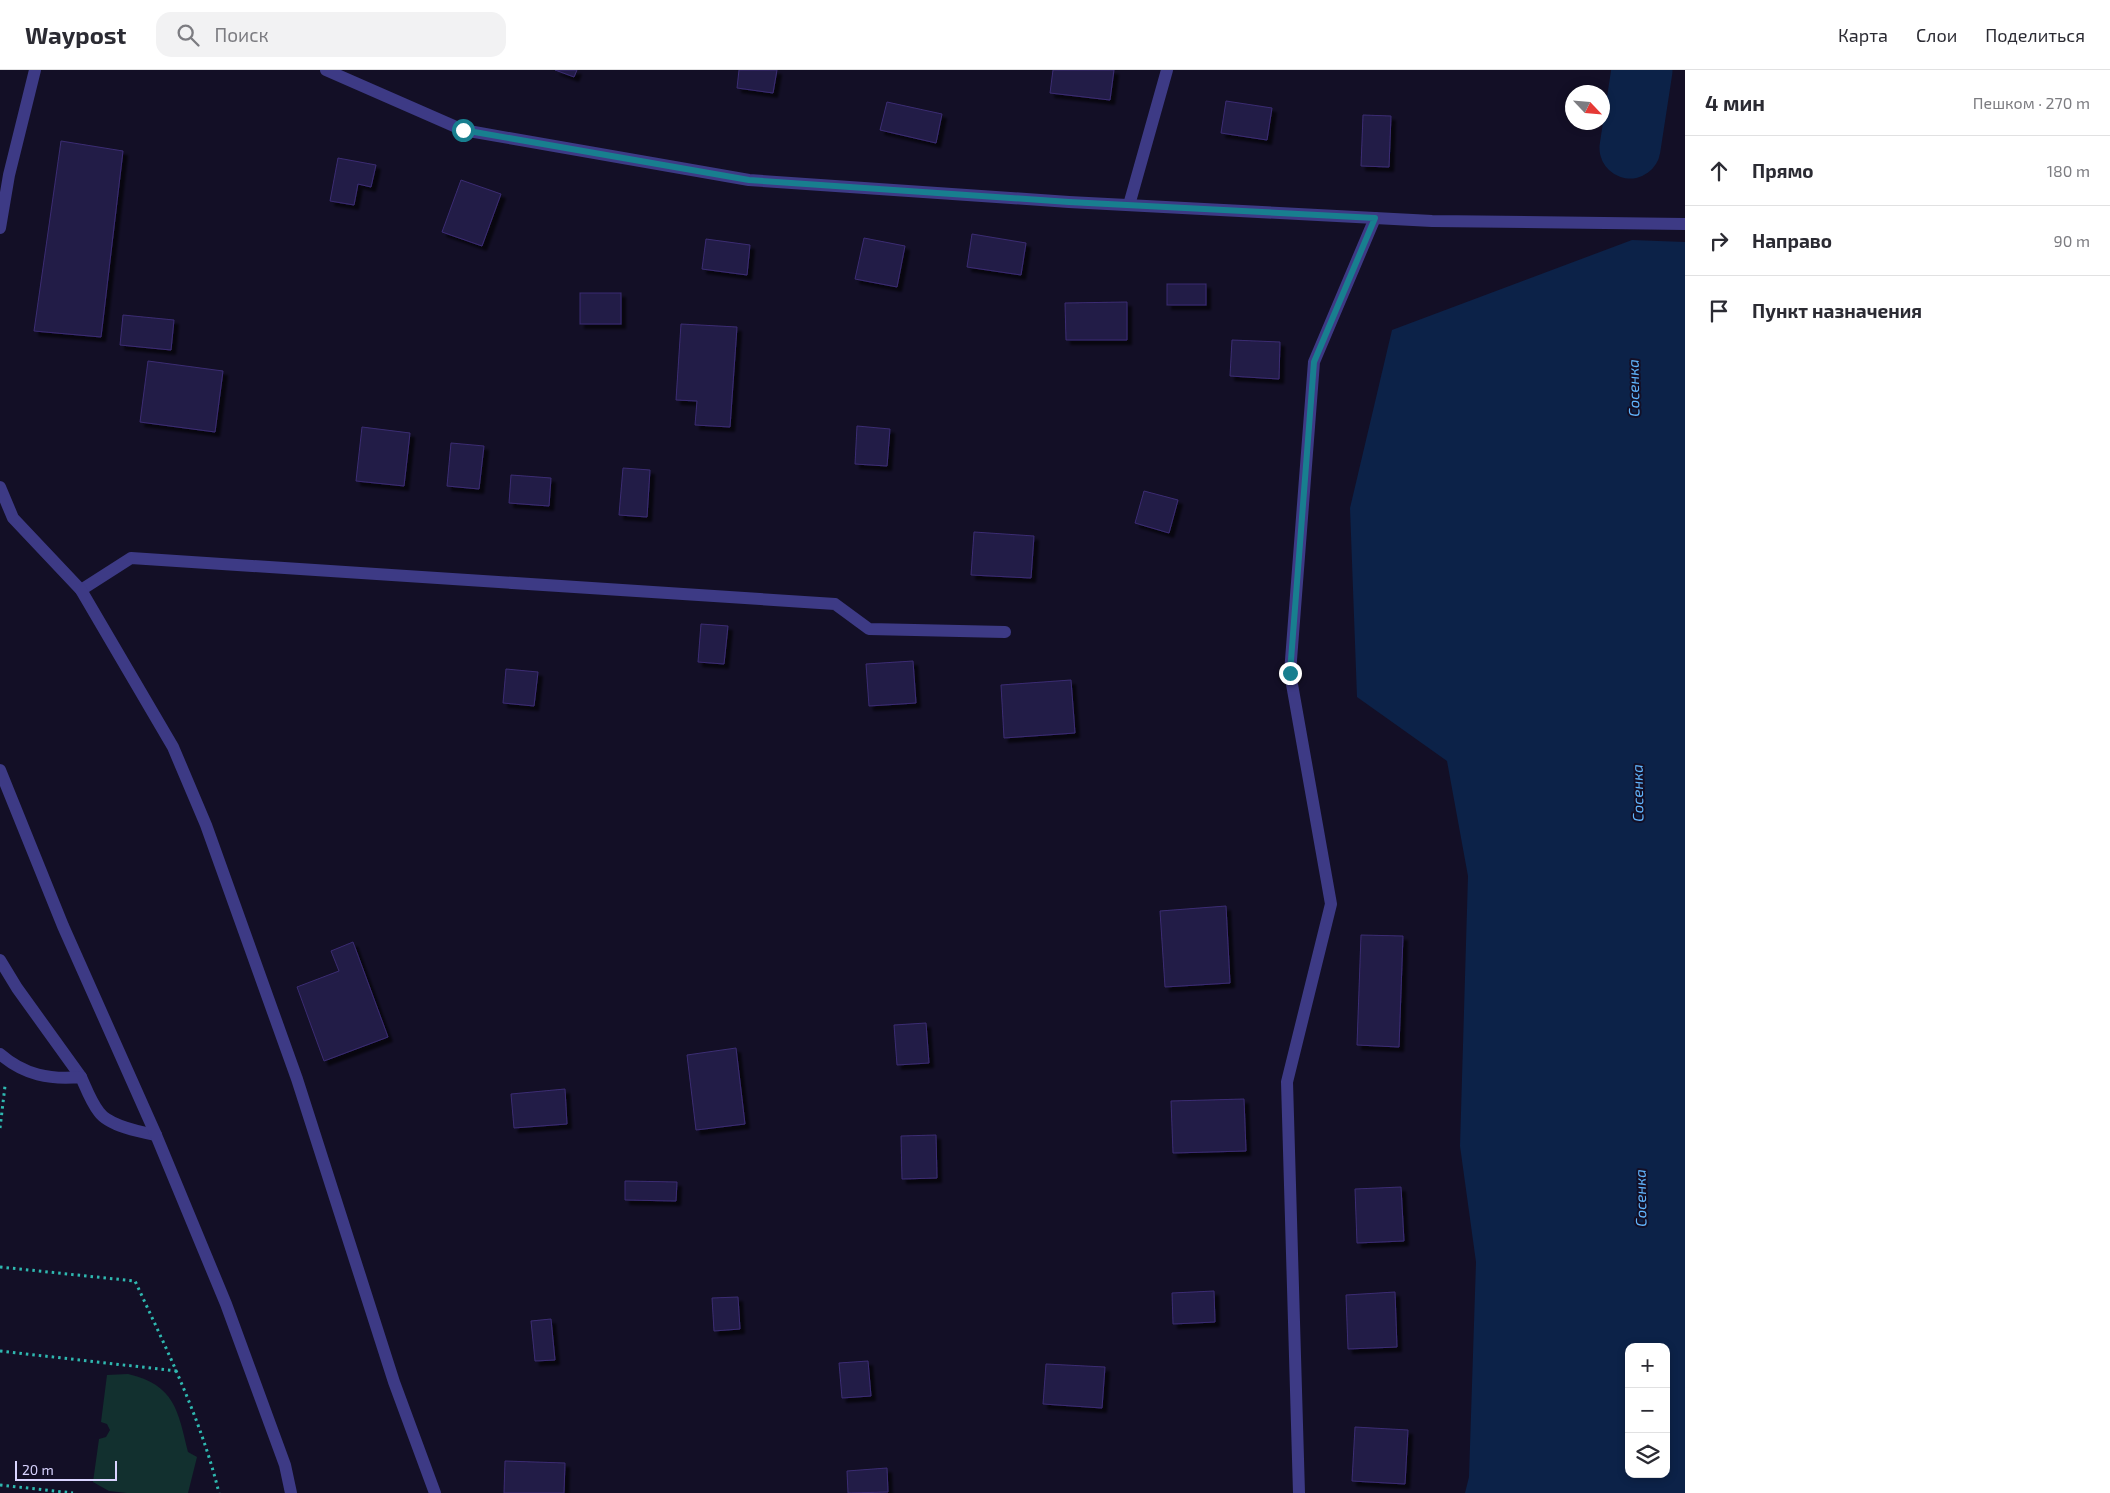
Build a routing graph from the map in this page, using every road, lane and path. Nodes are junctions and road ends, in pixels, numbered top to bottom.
1 (35, 70) edge
2 (326, 70) edge
3 (1167, 70) edge
4 (1129, 205) junction
5 (1375, 218) junction
6 (1685, 224) edge
7 (0, 228) edge
8 (0, 487) edge
9 (81, 590) junction
10 (1005, 632) dead end
11 (0, 770) edge
12 (0, 960) edge
13 (0, 1054) edge
14 (80, 1077) junction
15 (0, 1082) edge
16 (0, 1128) edge
17 (156, 1135) junction
18 (0, 1267) edge
19 (0, 1352) edge
20 (178, 1372) junction
21 (0, 1485) edge
22 (72, 1493) edge
23 (219, 1493) edge
24 (290, 1493) edge
25 (435, 1493) edge
26 (1299, 1493) edge

1 - 7 street
2 - 4 street
3 - 4 street
4 - 5 street
5 - 6 street
5 - 26 street
8 - 9 street
9 - 10 street
9 - 25 street
11 - 17 street
12 - 14 street
13 - 14 street
14 - 17 street
15 - 16 path
17 - 24 street
18 - 20 path
19 - 20 path
20 - 23 path
21 - 22 path

